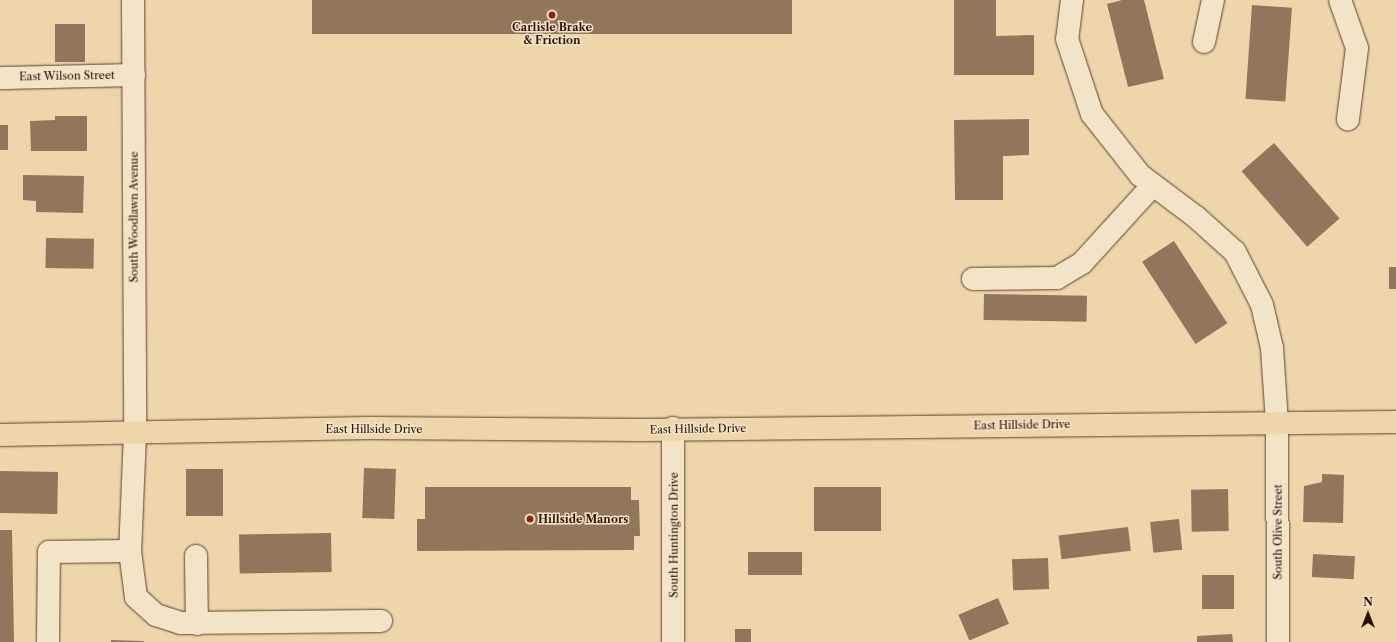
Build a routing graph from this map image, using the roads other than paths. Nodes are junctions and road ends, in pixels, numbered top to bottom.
1 (133, 0) edge
2 (1072, 0) edge
3 (1213, 0) edge
4 (1340, 0) edge
5 (1204, 42) dead end
6 (134, 75) junction
7 (0, 78) edge
8 (1348, 119) dead end
9 (1153, 184) junction
10 (973, 279) dead end
11 (1396, 422) edge
12 (1277, 423) junction
13 (673, 428) junction
14 (135, 434) junction
15 (0, 435) edge
16 (130, 551) junction
17 (196, 556) dead end
18 (381, 621) dead end
19 (197, 624) junction
20 (48, 642) edge
21 (673, 642) edge
22 (1278, 642) edge

1 - 6 street, South Woodlawn Avenue
2 - 9 street, South Olive Street
3 - 5 street
4 - 8 street
6 - 7 street, East Wilson Street
6 - 14 street, South Woodlawn Avenue
9 - 10 street
9 - 12 street, South Olive Street
11 - 12 main road, East Hillside Drive
12 - 13 main road, East Hillside Drive
12 - 22 street, South Olive Street
13 - 14 main road, East Hillside Drive
13 - 21 street, South Huntington Drive
14 - 15 main road, East Hillside Drive
14 - 16 street, South Woodlawn Avenue
16 - 19 street, South Woodlawn Avenue
16 - 20 street
17 - 19 street
18 - 19 street, South Woodlawn Avenue

